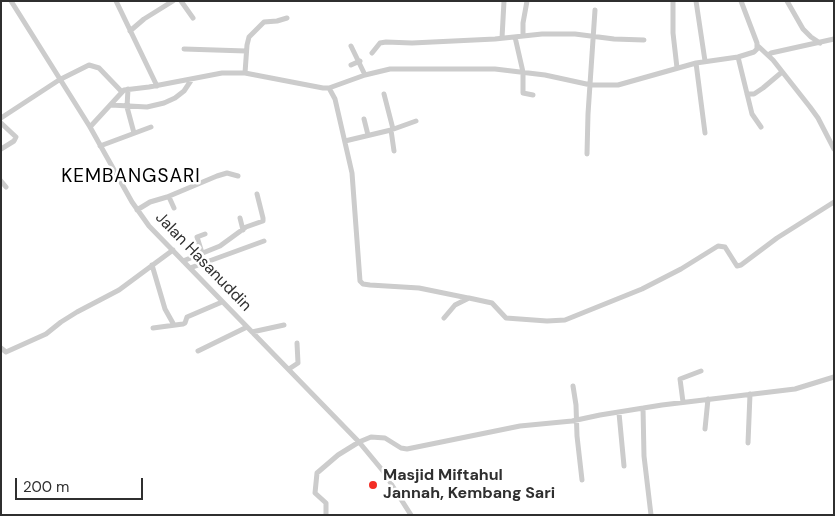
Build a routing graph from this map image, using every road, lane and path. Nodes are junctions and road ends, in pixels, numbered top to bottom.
1 (11, 1) edge
2 (116, 1) edge
3 (173, 1) edge
4 (181, 1) edge
5 (504, 1) edge
6 (527, 1) edge
7 (673, 1) edge
8 (696, 1) edge
9 (742, 1) edge
10 (787, 1) edge
11 (596, 10) dead end
12 (193, 18) dead end
13 (287, 18) dead end
14 (130, 31) junction
15 (523, 35) junction
16 (592, 36) junction
17 (514, 37) junction
18 (502, 38) junction
19 (834, 39) edge
20 (644, 40) dead end
21 (820, 43) junction
22 (351, 46) dead end
23 (758, 46) junction
24 (184, 49) dead end
25 (246, 51) junction
26 (372, 53) dead end
27 (768, 55) junction
28 (738, 56) junction
29 (705, 61) junction
30 (360, 62) junction
31 (696, 62) junction
32 (351, 65) dead end
33 (677, 68) junction
34 (523, 72) junction
35 (782, 72) junction
36 (245, 73) junction
37 (365, 75) junction
38 (192, 79) junction
39 (59, 80) junction
40 (590, 85) junction
41 (157, 86) junction
42 (330, 88) junction
43 (128, 89) junction
44 (122, 92) junction
45 (384, 94) dead end
46 (747, 94) junction
47 (533, 95) dead end
48 (111, 105) junction
49 (127, 107) junction
50 (1, 118) edge
51 (364, 119) dead end
52 (416, 121) dead end
53 (1, 123) edge
54 (90, 127) junction
55 (151, 127) dead end
56 (761, 127) dead end
57 (392, 129) junction
58 (134, 133) junction
59 (705, 133) dead end
60 (368, 135) junction
61 (346, 141) junction
62 (100, 146) junction
63 (1, 149) edge
64 (834, 149) edge
65 (394, 151) dead end
66 (588, 154) dead end
67 (238, 176) dead end
68 (1, 181) edge
69 (6, 187) dead end
70 (258, 194) dead end
71 (169, 197) junction
72 (834, 202) edge
73 (174, 208) dead end
74 (137, 210) junction
75 (240, 218) dead end
76 (243, 230) junction
77 (205, 234) dead end
78 (264, 241) dead end
79 (173, 250) junction
80 (202, 253) junction
81 (183, 260) junction
82 (152, 265) junction
83 (190, 268) junction
84 (468, 298) junction
85 (222, 302) junction
86 (444, 318) dead end
87 (174, 324) junction
88 (284, 324) dead end
89 (247, 327) junction
90 (153, 328) dead end
91 (252, 332) junction
92 (297, 343) dead end
93 (1, 348) edge
94 (198, 351) dead end
95 (290, 371) junction
96 (701, 371) dead end
97 (834, 378) edge
98 (573, 386) dead end
99 (750, 394) junction
100 (708, 399) junction
101 (683, 402) junction
102 (643, 408) junction
103 (618, 413) junction
104 (577, 420) junction
105 (705, 429) dead end
106 (359, 442) junction
107 (748, 443) dead end
108 (624, 466) dead end
109 (582, 480) dead end
110 (326, 515) edge
111 (411, 515) edge
112 (651, 515) edge

1 - 39 street, Jalan Hasanuddin
2 - 14 street
3 - 14 street
4 - 12 street
5 - 18 street
6 - 15 street
7 - 33 street
8 - 29 street
9 - 23 street
10 - 21 street
11 - 16 street
13 - 25 street
14 - 41 street
15 - 16 street
15 - 17 street
16 - 20 street
16 - 40 street
17 - 18 street
17 - 34 street
18 - 26 street
19 - 21 street
21 - 27 street
22 - 30 street
23 - 27 street
23 - 28 street
24 - 25 street
25 - 36 street
27 - 35 street
28 - 29 street
28 - 46 street
29 - 31 street
30 - 32 street
30 - 37 street
31 - 33 street
31 - 59 street
33 - 40 street
34 - 37 street
34 - 40 street
34 - 47 street
35 - 46 street
35 - 64 street
36 - 38 street
36 - 42 street
37 - 42 street
38 - 41 street
38 - 49 street
39 - 44 street
39 - 50 street
39 - 54 street, Jalan Hasanuddin
40 - 66 street
41 - 43 street
42 - 61 street
43 - 44 street
43 - 49 street
44 - 48 street
45 - 57 street
46 - 56 street
48 - 49 street
48 - 54 street
49 - 58 street
51 - 60 street
52 - 57 street
53 - 63 street
54 - 62 street, Jalan Hasanuddin
55 - 58 street
57 - 60 street
57 - 65 street
58 - 62 street
60 - 61 street
61 - 84 street
62 - 74 street, Jalan Hasanuddin
67 - 71 street
68 - 69 street
70 - 76 street
71 - 73 street
71 - 74 street
72 - 84 street
74 - 79 street, Jalan Hasanuddin
75 - 76 street
76 - 80 street
77 - 80 street
78 - 83 street
79 - 81 street, Jalan Hasanuddin
79 - 82 street
80 - 81 street
81 - 83 street, Jalan Hasanuddin
82 - 87 street
82 - 93 street
83 - 85 street, Jalan Hasanuddin
84 - 86 street
85 - 87 street
85 - 89 street, Jalan Hasanuddin
87 - 90 street
88 - 91 street
89 - 91 street, Jalan Hasanuddin
89 - 94 street
91 - 95 street, Jalan Hasanuddin
92 - 95 street
95 - 106 street, Jalan Hasanuddin
96 - 101 street
97 - 99 street
98 - 104 street
99 - 100 street
99 - 107 street
100 - 101 street
100 - 105 street
101 - 102 street
102 - 103 street
102 - 112 street
103 - 104 street
103 - 108 street
104 - 106 street
104 - 109 street
106 - 110 street
106 - 111 street, Jalan Hasanuddin

